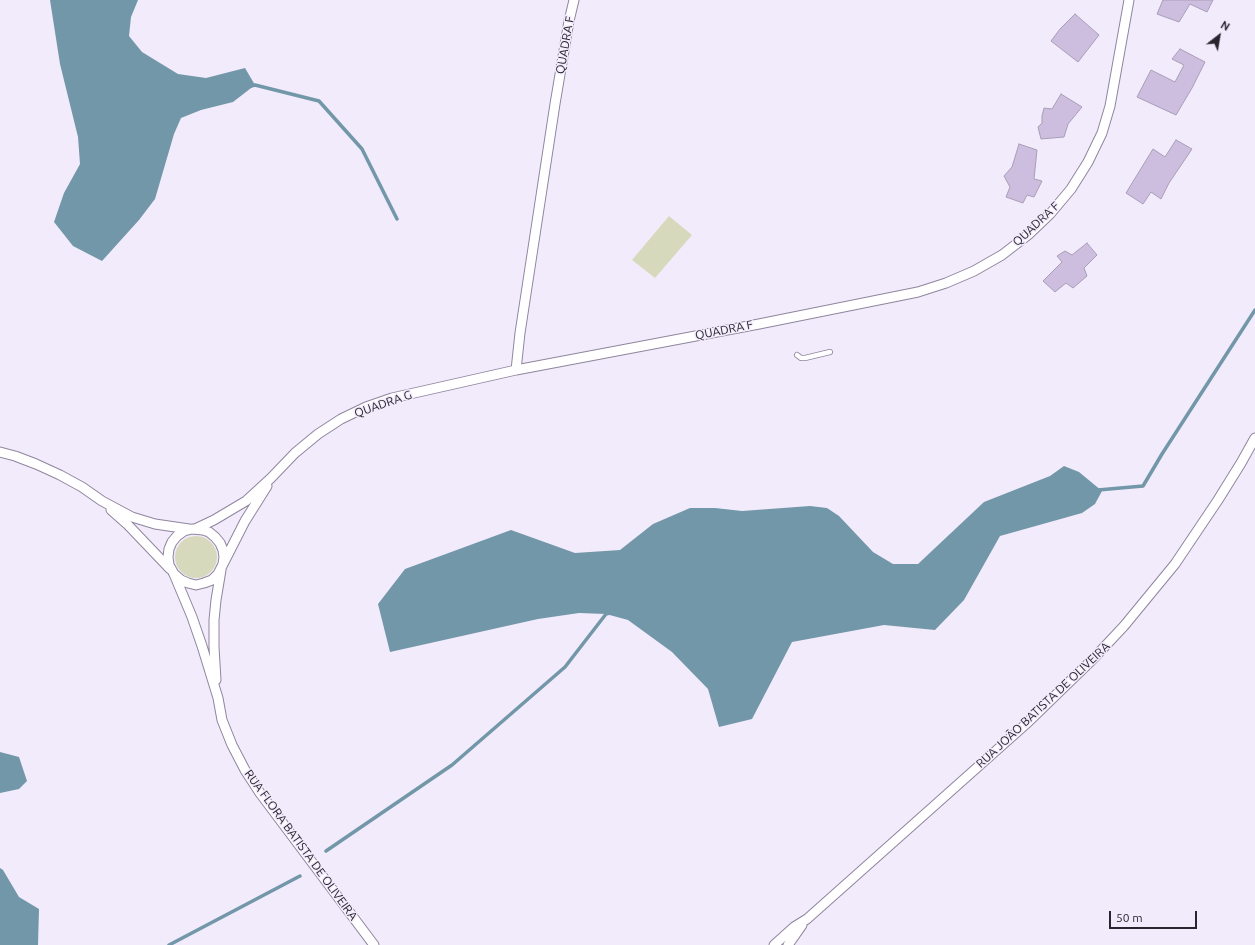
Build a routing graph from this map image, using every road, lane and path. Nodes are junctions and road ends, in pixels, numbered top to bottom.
1 (574, 0) edge
2 (1130, 0) edge
3 (830, 352) dead end
4 (797, 355) dead end
5 (516, 370) junction
6 (1255, 438) edge
7 (0, 452) edge
8 (271, 478) junction
9 (102, 501) junction
10 (193, 529) junction
11 (222, 566) junction
12 (174, 573) junction
13 (218, 698) junction
14 (807, 919) junction
15 (374, 945) edge
16 (774, 945) edge
17 (788, 945) edge

1 - 5 street, QUADRA F
2 - 5 street, QUADRA F
3 - 4 lane
5 - 8 street, QUADRA G
6 - 14 street, RUA JOÃO BATISTA DE OLIVEIRA
7 - 9 street
8 - 10 street, QUADRA G
8 - 11 street, QUADRA G
9 - 10 street
9 - 12 street
10 - 11 street
10 - 12 street
11 - 12 street
11 - 13 street, RUA FLORA BATISTA DE OLIVEIRA
12 - 13 street, RUA FLORA BATISTA DE OLIVEIRA
13 - 15 street, RUA FLORA BATISTA DE OLIVEIRA
14 - 16 street, RUA JOÃO BATISTA DE OLIVEIRA
14 - 17 street, RUA JOÃO BATISTA DE OLIVEIRA

